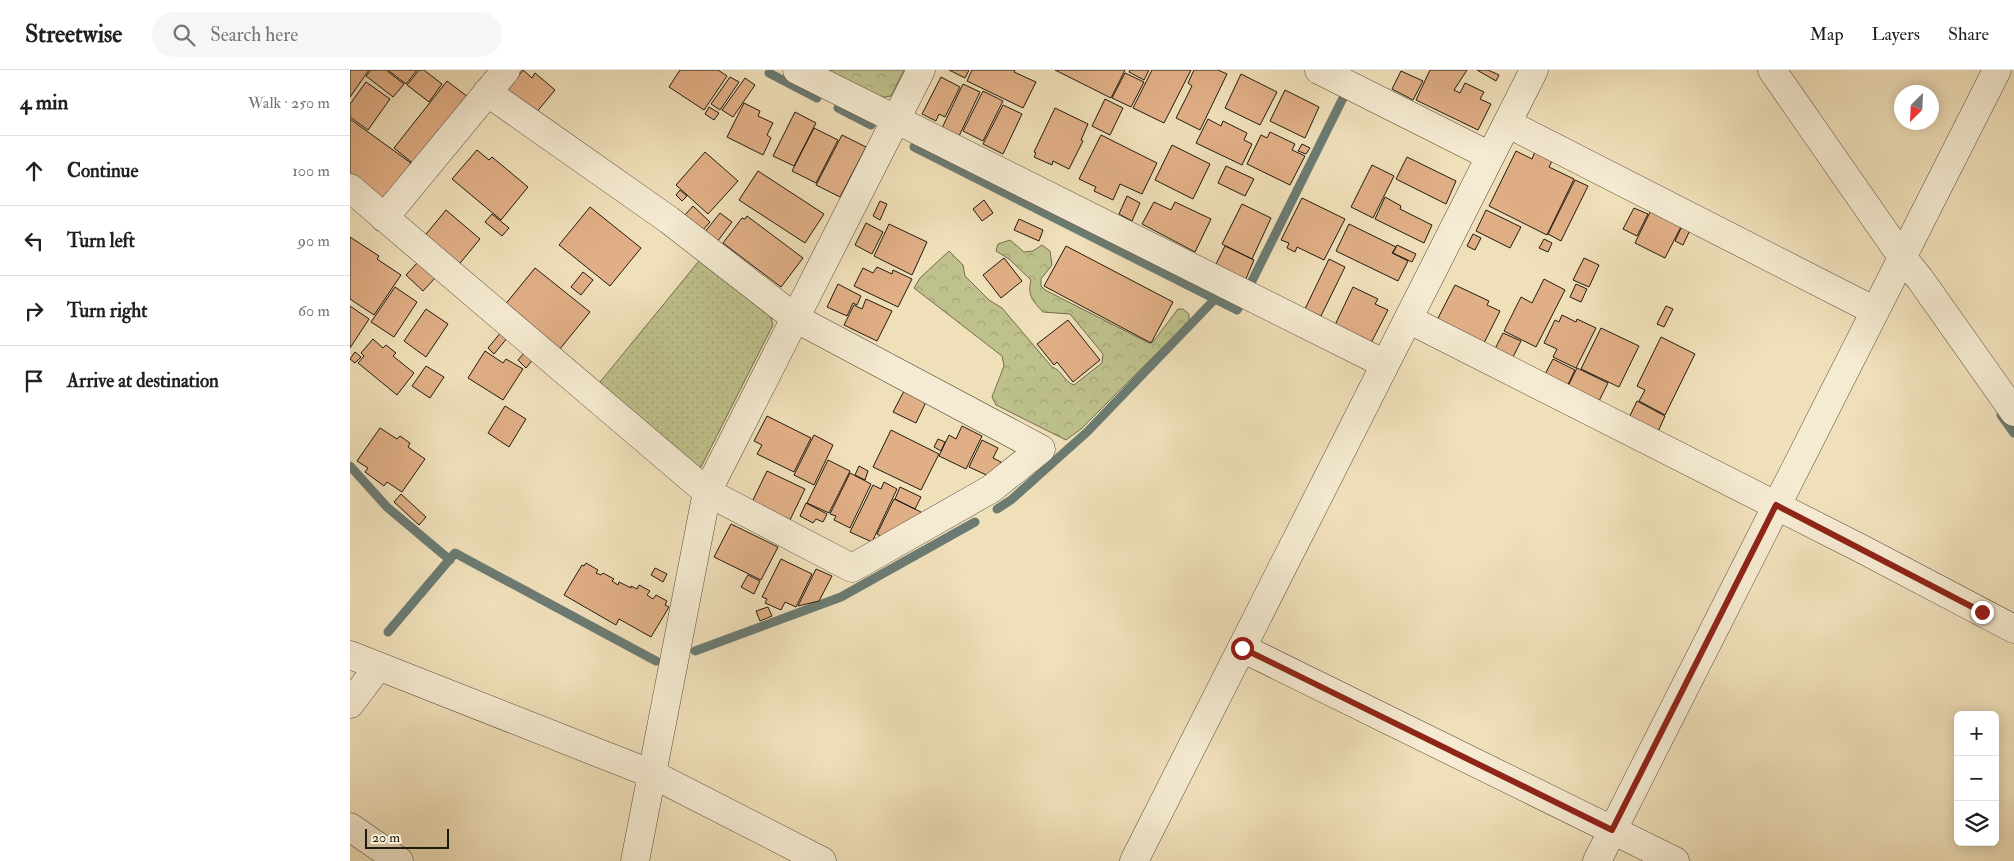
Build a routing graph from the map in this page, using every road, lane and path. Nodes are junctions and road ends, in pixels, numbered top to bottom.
1 (506, 70) edge
2 (797, 70) edge
3 (921, 70) edge
4 (1320, 70) edge
5 (1534, 70) edge
6 (1772, 70) edge
7 (1997, 70) edge
8 (487, 92) junction
9 (897, 119) junction
10 (1507, 123) junction
11 (1490, 156) junction
12 (350, 188) edge
13 (384, 218) junction
14 (1902, 258) junction
15 (1874, 311) junction
16 (795, 318) junction
17 (1408, 319) junction
18 (1385, 364) junction
19 (2014, 412) edge
20 (707, 492) junction
21 (1776, 505) junction
22 (2014, 629) edge
23 (1242, 648) junction
24 (350, 655) edge
25 (378, 667) junction
26 (350, 704) edge
27 (652, 774) junction
28 (350, 827) edge
29 (1612, 830) junction
30 (399, 861) edge
31 (635, 861) edge
32 (822, 861) edge
33 (1134, 861) edge
34 (1596, 861) edge
35 (1674, 861) edge

1 - 8 street
2 - 9 street
3 - 9 street
4 - 11 street
5 - 10 street
6 - 14 street
7 - 14 street
8 - 13 street
8 - 16 street
9 - 16 street
9 - 18 street
10 - 11 street
10 - 15 street
11 - 17 street
12 - 13 street
13 - 20 street
14 - 15 street
14 - 19 street
15 - 21 street
16 - 20 street
16 - 20 street
17 - 18 street
17 - 21 street
18 - 23 street
20 - 27 street
21 - 22 street
21 - 29 street
23 - 29 street
23 - 33 street
24 - 25 street
25 - 26 street
25 - 27 street
27 - 31 street
27 - 32 street
28 - 30 street
29 - 34 street
29 - 35 street

